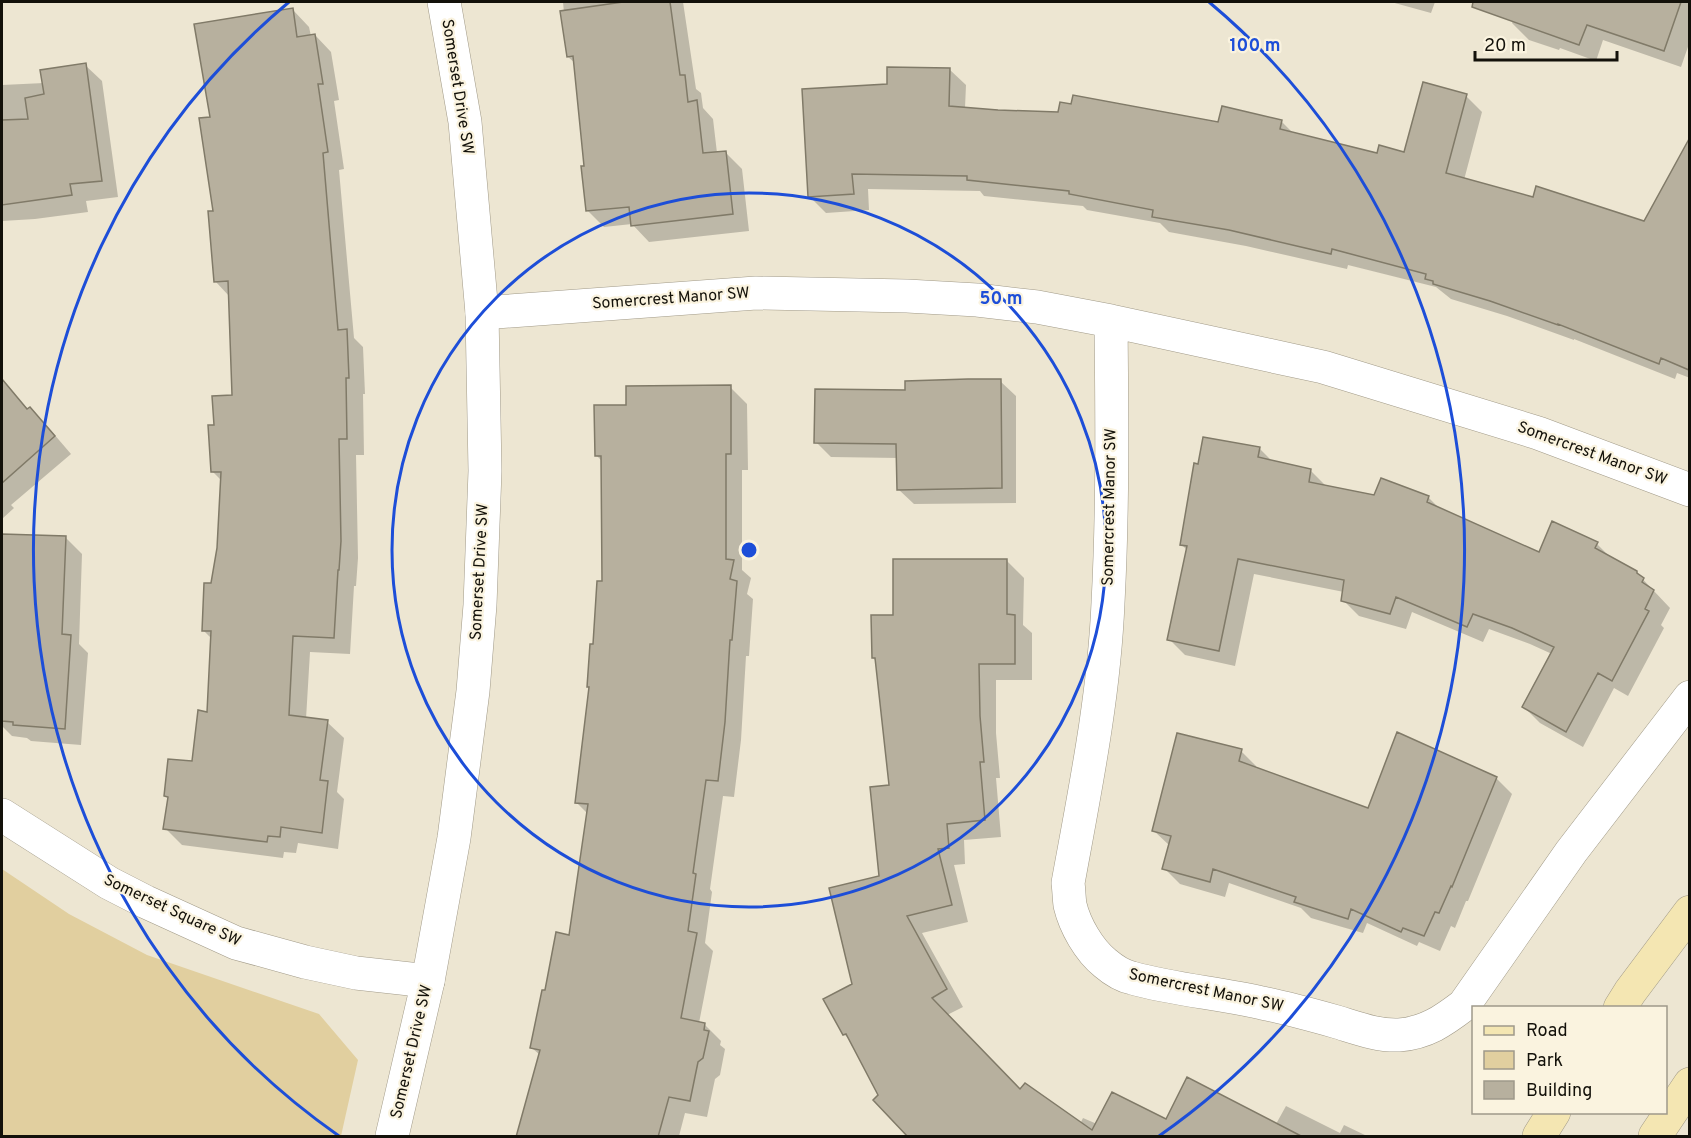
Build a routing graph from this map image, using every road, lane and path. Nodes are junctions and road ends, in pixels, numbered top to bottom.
1 (444, 2) edge
2 (482, 313) junction
3 (1111, 321) junction
4 (1689, 490) edge
5 (1689, 697) edge
6 (2, 815) edge
7 (1689, 912) edge
8 (428, 981) junction
9 (1621, 1006) edge
10 (1689, 1084) edge
11 (1553, 1114) edge
12 (392, 1137) edge
13 (1539, 1137) edge
14 (1655, 1137) edge

1 - 2 street, Somerset Drive SW
2 - 3 street, Somercrest Manor SW
2 - 8 street, Somerset Drive SW
3 - 4 street, Somercrest Manor SW
3 - 5 street, Somercrest Manor SW
6 - 8 street, Somerset Square SW
7 - 9 main road
8 - 12 street, Somerset Drive SW
10 - 14 main road
11 - 13 main road

